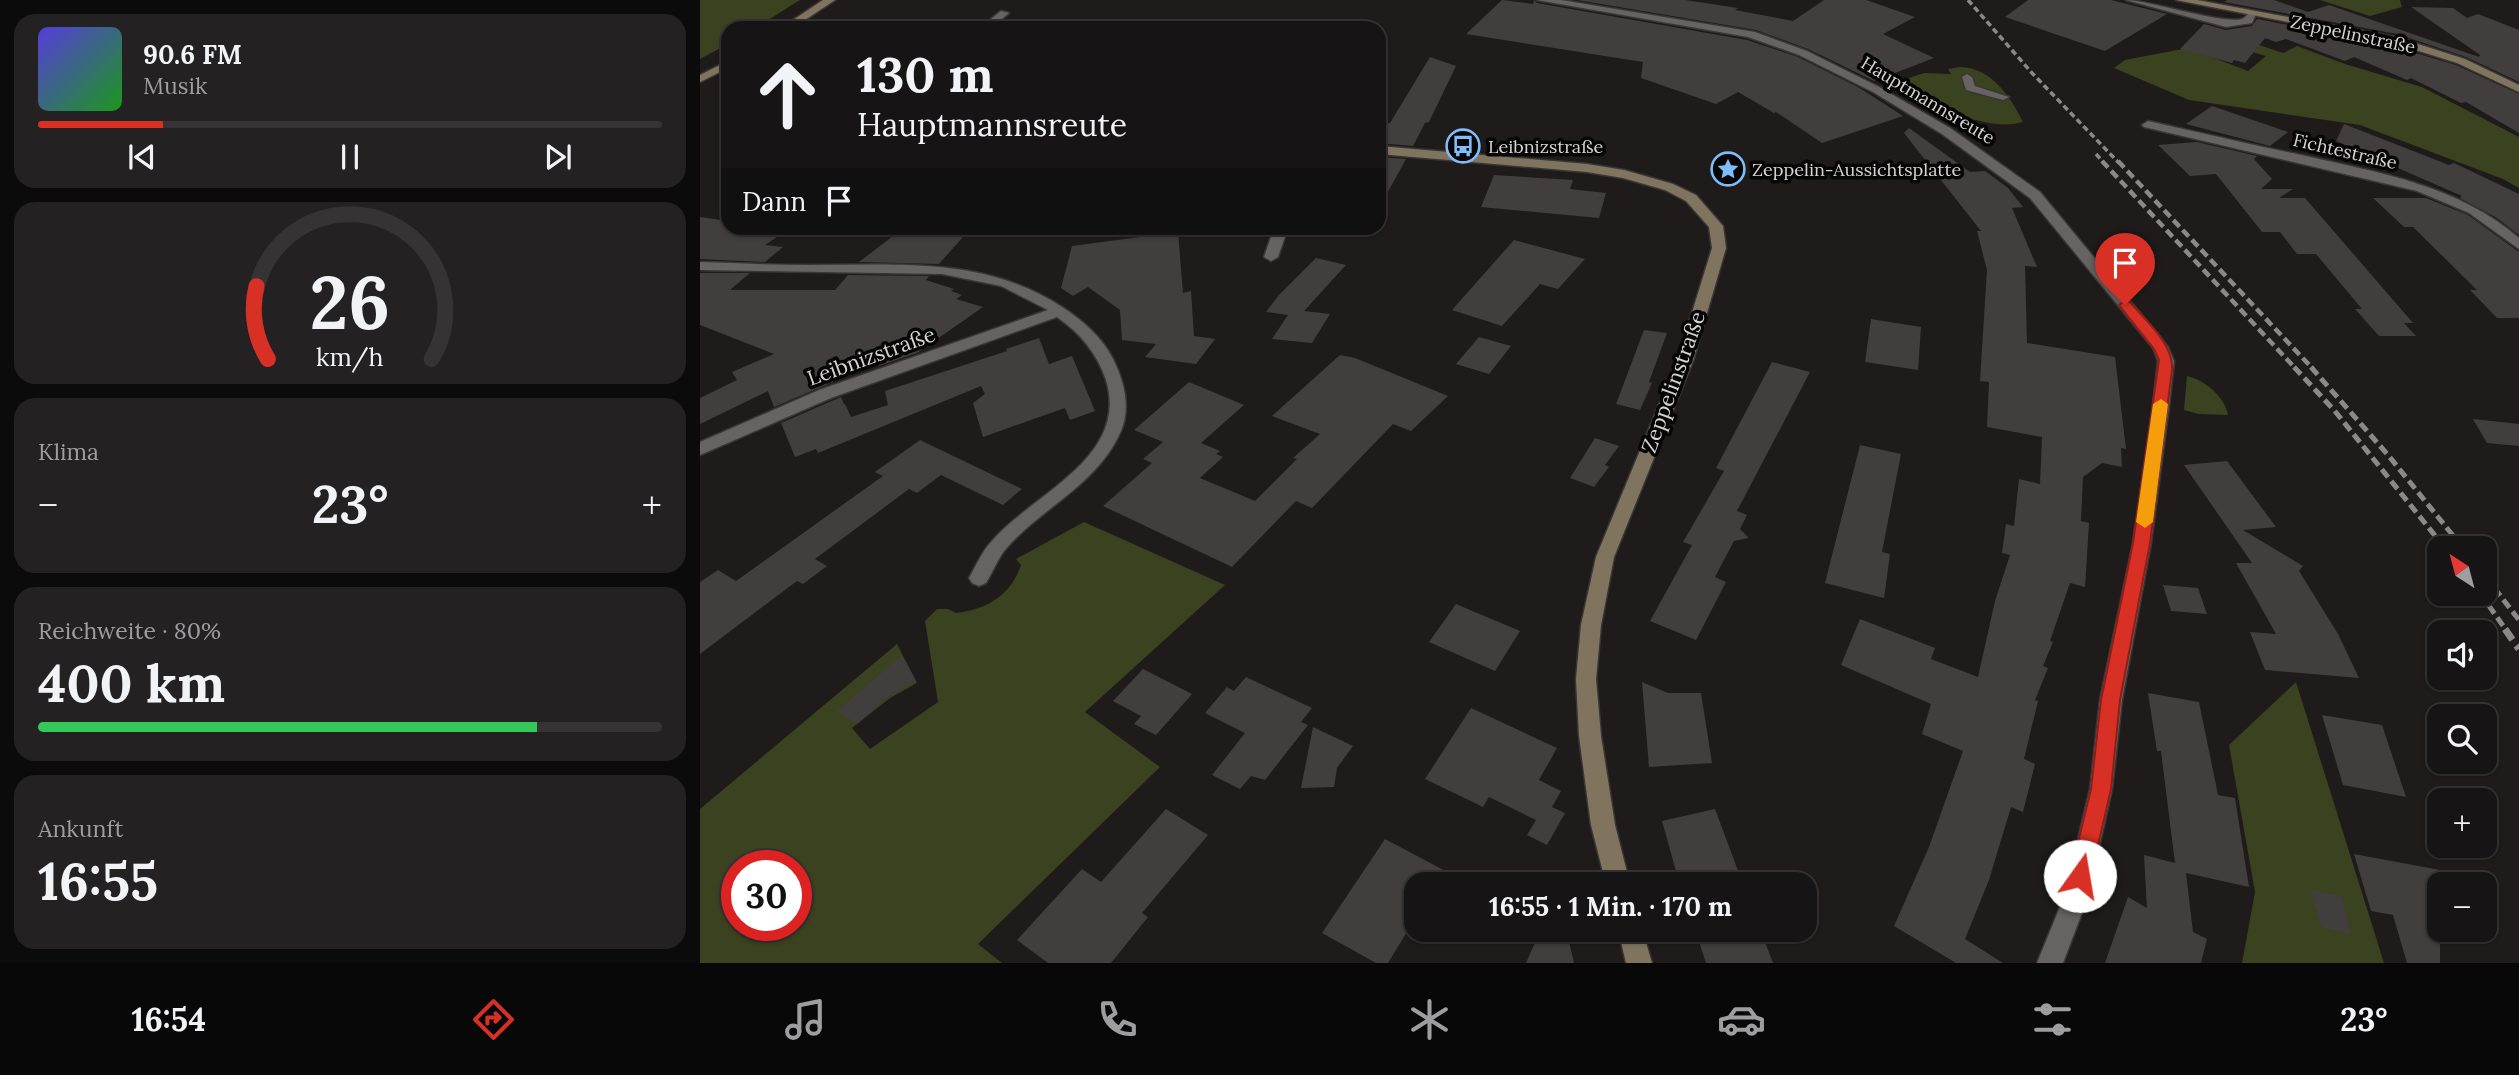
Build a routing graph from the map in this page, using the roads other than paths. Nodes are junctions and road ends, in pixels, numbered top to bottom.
1 (830, 0) edge
2 (1542, 0) edge
3 (2131, 0) edge
4 (2181, 0) edge
5 (1004, 13) dead end
6 (2251, 14) junction
7 (797, 21) edge
8 (994, 21) edge
9 (721, 68) edge
10 (1967, 77) dead end
11 (700, 79) edge
12 (2519, 89) edge
13 (2003, 97) dead end
14 (2148, 125) dead end
15 (1386, 151) edge
16 (1279, 235) edge
17 (2519, 245) edge
18 (1271, 257) dead end
19 (700, 265) edge
20 (1060, 311) junction
21 (700, 449) edge
22 (979, 578) dead end
23 (1615, 872) edge
24 (1633, 942) edge
25 (1639, 963) edge
26 (2050, 963) edge

1 - 7 street
2 - 26 street, Hauptmannsreute
3 - 6 street
4 - 6 street, Zeppelinstraße
5 - 8 street
6 - 12 street, Zeppelinstraße
9 - 11 street
10 - 13 street
14 - 17 street, Fichtestraße
15 - 23 street, Zeppelinstraße
16 - 18 street
19 - 20 street
20 - 21 street, Leibnizstraße
20 - 22 street
24 - 25 street

